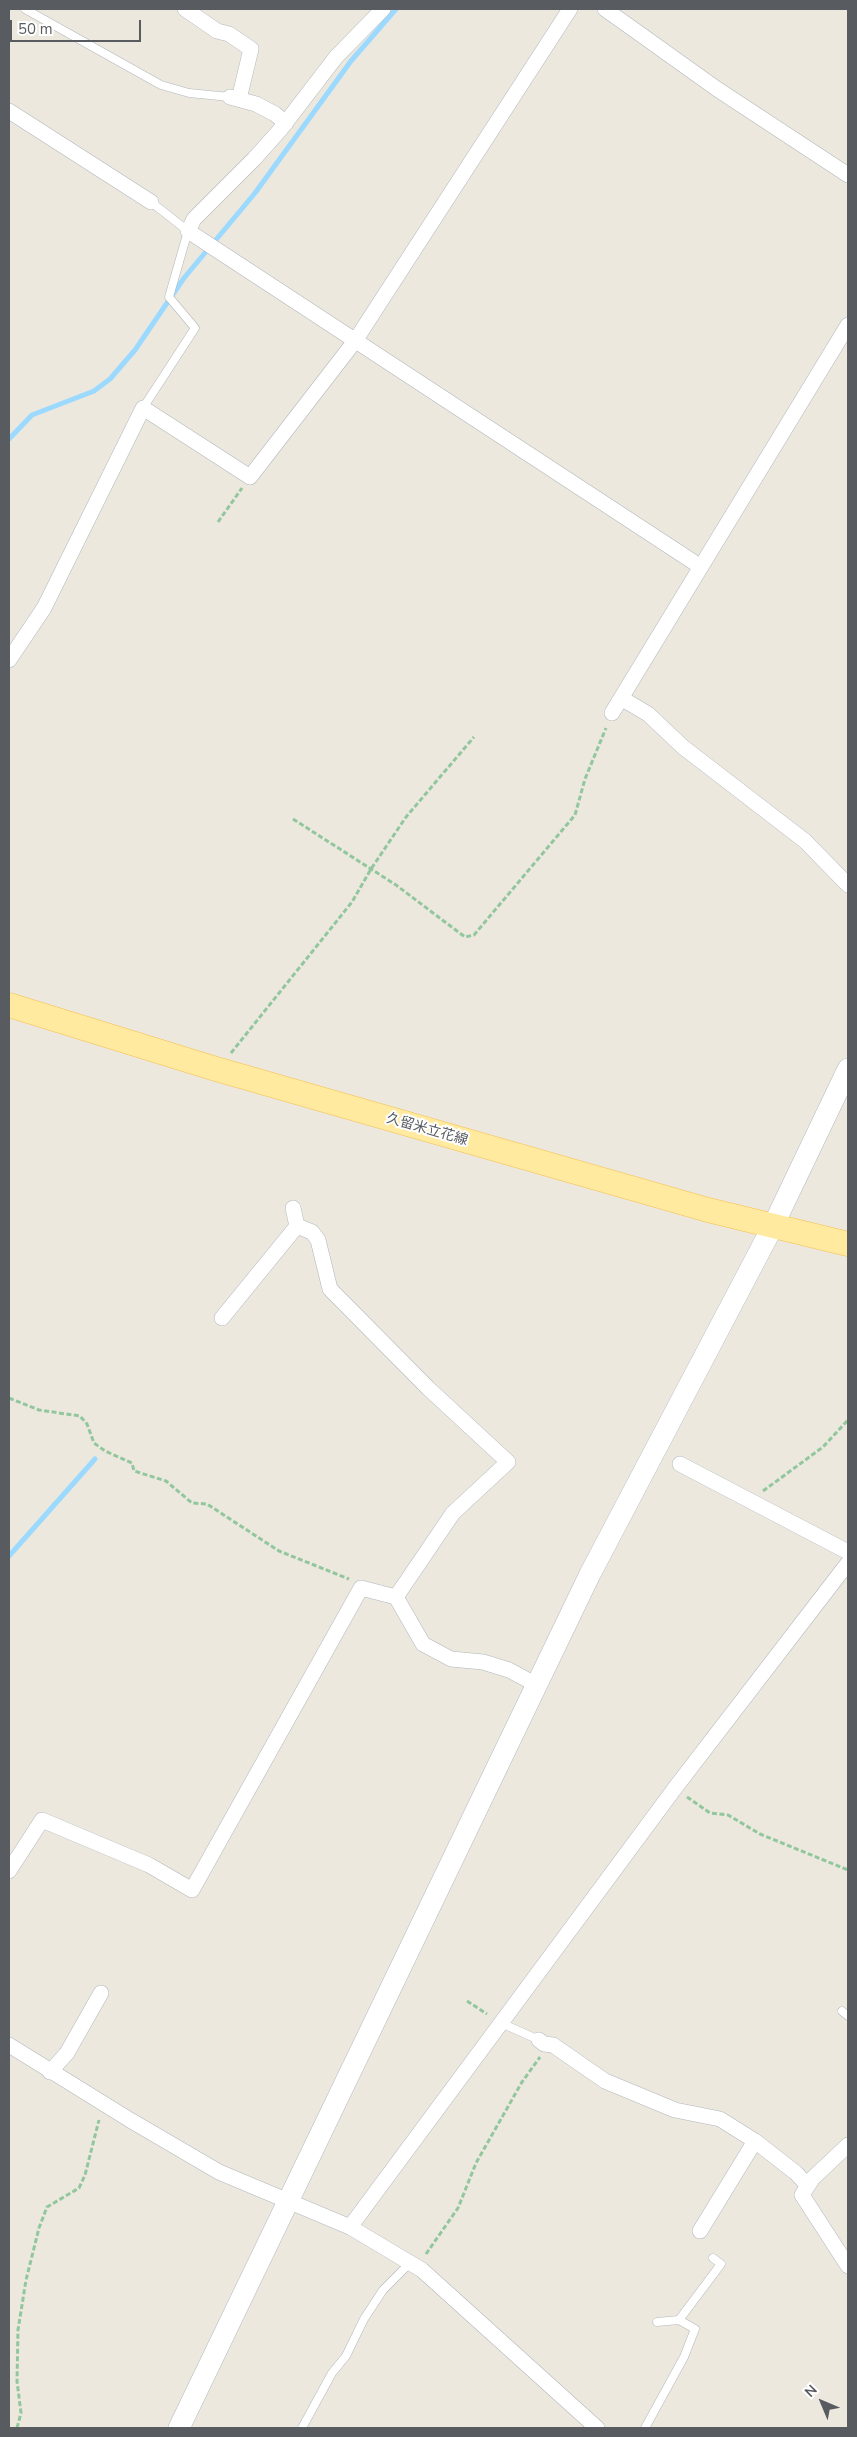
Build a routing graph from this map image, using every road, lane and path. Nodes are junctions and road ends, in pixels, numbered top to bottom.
1 (25, 9) edge
2 (184, 9) edge
3 (383, 9) edge
4 (570, 9) edge
5 (605, 9) edge
6 (234, 98) junction
7 (9, 111) edge
8 (286, 123) junction
9 (848, 175) edge
10 (151, 202) joint
11 (188, 232) junction
12 (848, 325) edge
13 (355, 340) junction
14 (143, 408) junction
15 (250, 478) junction
16 (218, 522) dead end
17 (701, 567) junction
18 (9, 660) edge
19 (621, 698) junction
20 (612, 713) joint
21 (474, 737) dead end
22 (293, 819) dead end
23 (371, 869) junction
24 (848, 885) edge
25 (9, 1005) edge
26 (848, 1068) edge
27 (216, 1069) junction
28 (293, 1208) dead end
29 (297, 1226) junction
30 (773, 1226) junction
31 (848, 1244) edge
32 (222, 1318) dead end
33 (9, 1398) edge
34 (848, 1420) edge
35 (680, 1464) dead end
36 (751, 1501) junction
37 (848, 1552) edge
38 (848, 1563) edge
39 (361, 1588) junction
40 (396, 1597) junction
41 (537, 1685) junction
42 (675, 1788) junction
43 (848, 1870) edge
44 (9, 1871) edge
45 (101, 1993) dead end
46 (467, 2001) dead end
47 (501, 2023) junction
48 (544, 2042) junction
49 (9, 2044) edge
50 (50, 2072) junction
51 (103, 2104) junction
52 (755, 2142) junction
53 (848, 2145) edge
54 (808, 2186) junction
55 (288, 2200) junction
56 (350, 2227) junction
57 (700, 2231) dead end
58 (713, 2258) dead end
59 (413, 2265) junction
60 (848, 2266) edge
61 (679, 2320) junction
62 (657, 2322) dead end
63 (17, 2428) edge
64 (179, 2428) edge
65 (302, 2428) edge
66 (597, 2428) edge
67 (645, 2428) edge

1 - 6 lane
2 - 6 street
3 - 8 street
4 - 13 street
5 - 9 street
6 - 8 street
7 - 10 street
8 - 11 street
10 - 11 lane
11 - 13 street
11 - 14 lane
12 - 17 street
13 - 15 street
13 - 17 street
14 - 15 street
14 - 18 street
15 - 16 path
17 - 19 street
19 - 20 street
19 - 24 street
20 - 23 path
21 - 23 path
22 - 23 path
23 - 27 path
25 - 27 main road, 久留米立花線
26 - 30 street
27 - 30 main road, 久留米立花線
28 - 29 street
29 - 32 street
29 - 40 street
30 - 31 main road, 久留米立花線
30 - 41 street
33 - 39 path
34 - 36 path
35 - 36 street
36 - 37 street
38 - 42 street
39 - 40 street
39 - 44 street
40 - 41 street
41 - 55 street
42 - 43 path
42 - 47 street
45 - 50 street
46 - 47 path
47 - 48 lane
47 - 56 street
48 - 52 street
48 - 59 path
49 - 50 street
50 - 51 street
51 - 55 street
51 - 63 path
52 - 54 street
52 - 57 street
53 - 54 street
54 - 60 street
55 - 56 street
55 - 64 street
56 - 59 street
58 - 61 lane
59 - 65 lane
59 - 66 street
61 - 62 lane
61 - 67 lane

